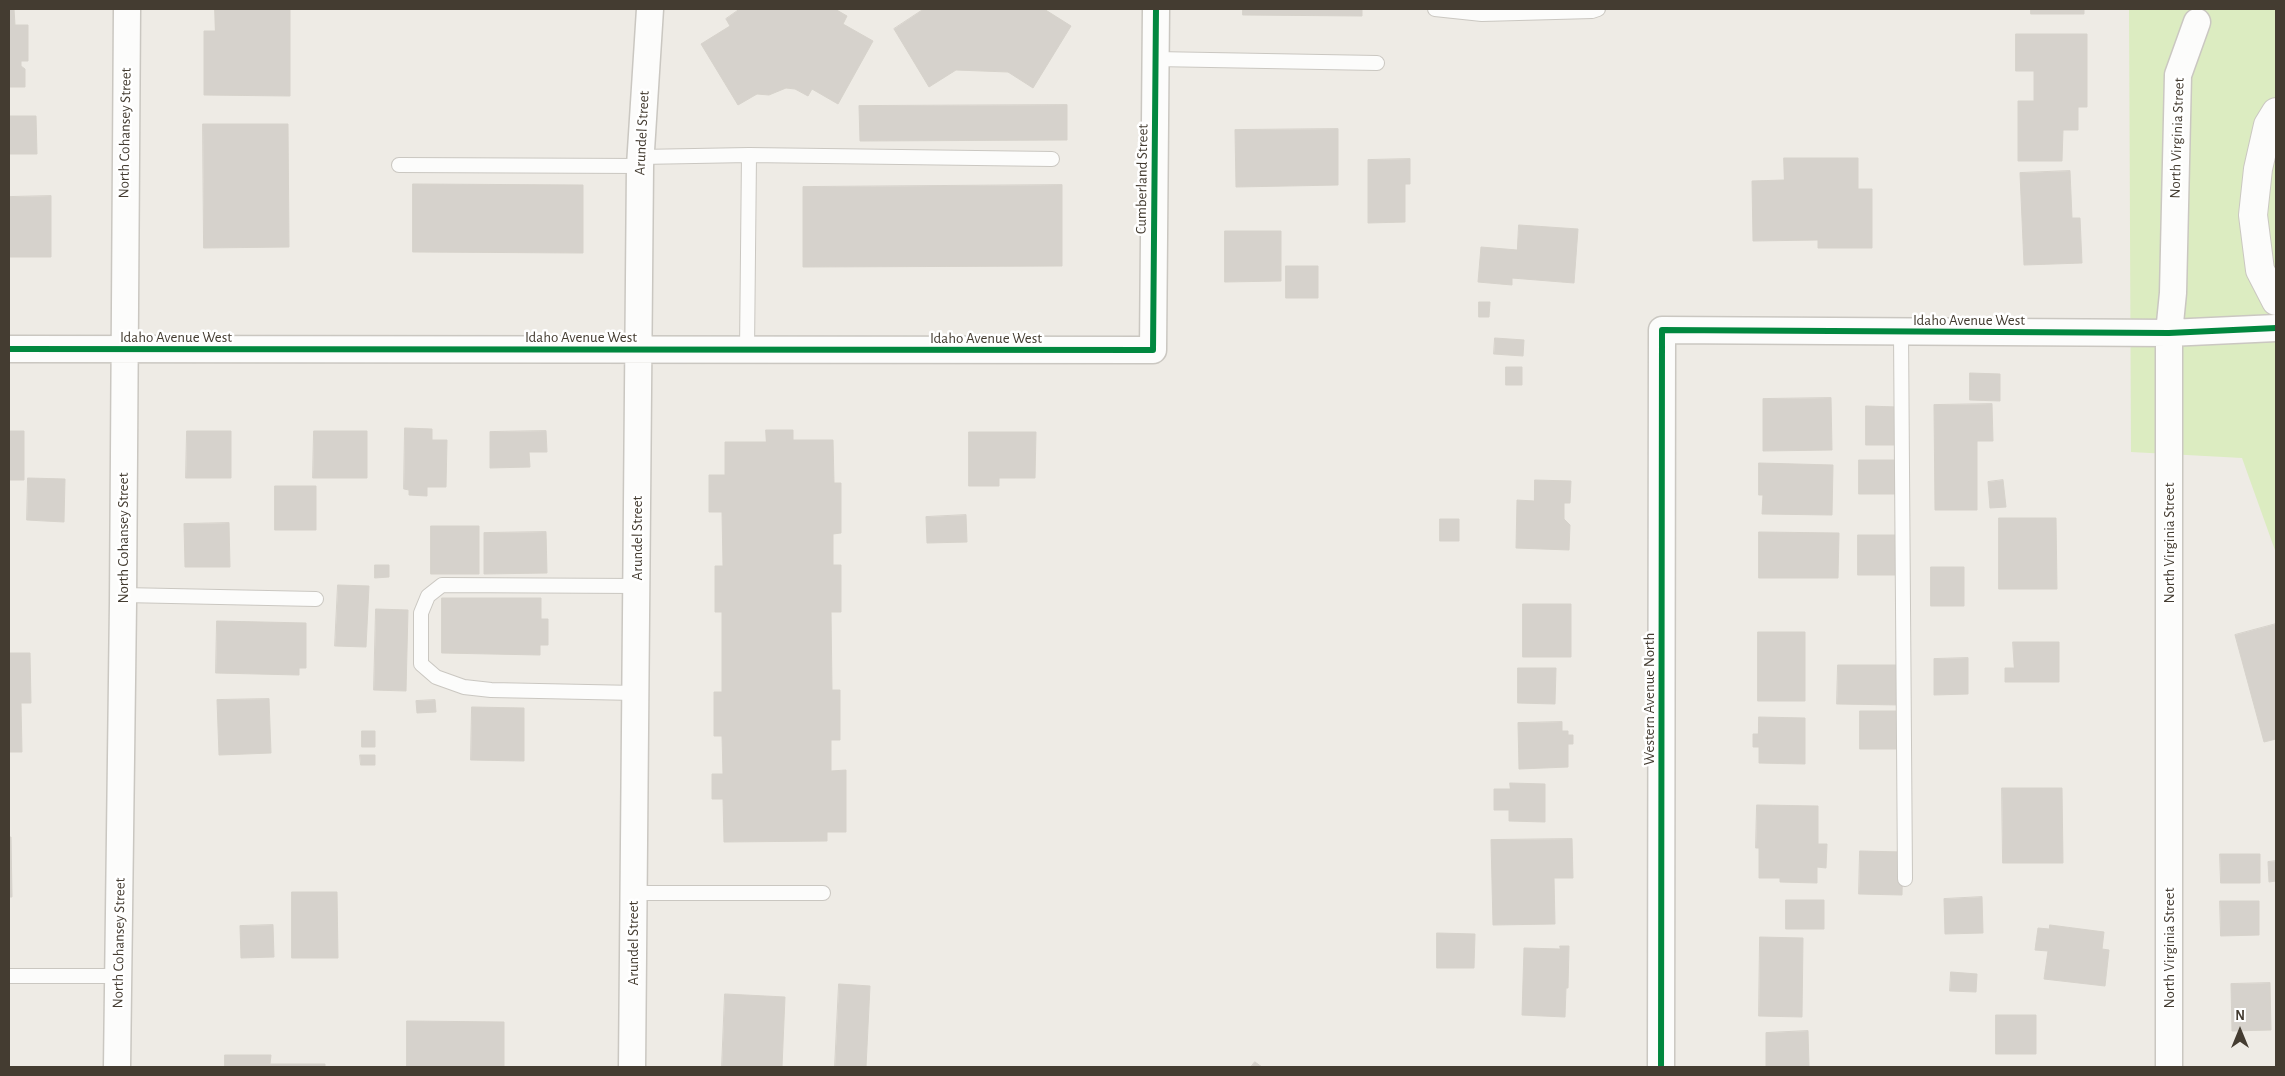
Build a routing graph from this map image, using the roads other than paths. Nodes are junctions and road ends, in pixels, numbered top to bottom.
1 (127, 9) edge
2 (650, 9) edge
3 (1156, 9) edge
4 (1435, 9) edge
5 (1598, 9) edge
6 (2196, 22) dead end
7 (1156, 59) junction
8 (1377, 63) dead end
9 (2276, 112) edge
10 (749, 155) junction
11 (1052, 159) dead end
12 (640, 162) junction
13 (400, 165) dead end
14 (2276, 302) edge
15 (2276, 328) edge
16 (1662, 330) joint
17 (1901, 333) junction
18 (2169, 333) junction
19 (9, 349) edge
20 (124, 349) junction
21 (638, 350) junction
22 (747, 350) junction
23 (1153, 350) joint
24 (636, 586) junction
25 (124, 595) junction
26 (316, 599) dead end
27 (636, 693) junction
28 (1906, 879) dead end
29 (634, 893) junction
30 (823, 893) dead end
31 (9, 976) edge
32 (118, 976) junction
33 (116, 1067) edge
34 (632, 1067) edge
35 (1661, 1067) edge
36 (2169, 1067) edge

1 - 20 street, North Cohansey Street
2 - 12 street, Arundel Street
3 - 7 street, Cumberland Street
4 - 5 lane
6 - 18 street, North Virginia Street
7 - 8 lane
7 - 23 street, Cumberland Street
9 - 14 street
10 - 11 lane
10 - 12 lane
10 - 22 lane
12 - 13 lane
12 - 21 street, Arundel Street
15 - 18 street, Idaho Avenue West
16 - 17 street, Idaho Avenue West
16 - 35 street, Western Avenue North
17 - 18 street, Idaho Avenue West
17 - 28 lane
18 - 36 street, North Virginia Street
19 - 20 street, Idaho Avenue West
20 - 21 street, Idaho Avenue West
20 - 25 street, North Cohansey Street
21 - 22 street, Idaho Avenue West
21 - 24 street, Arundel Street
22 - 23 street, Idaho Avenue West
24 - 27 street, Arundel Street
24 - 27 lane
25 - 26 lane
25 - 32 street, North Cohansey Street
27 - 29 street, Arundel Street
29 - 30 lane
29 - 34 street, Arundel Street
31 - 32 lane
32 - 33 street, North Cohansey Street

